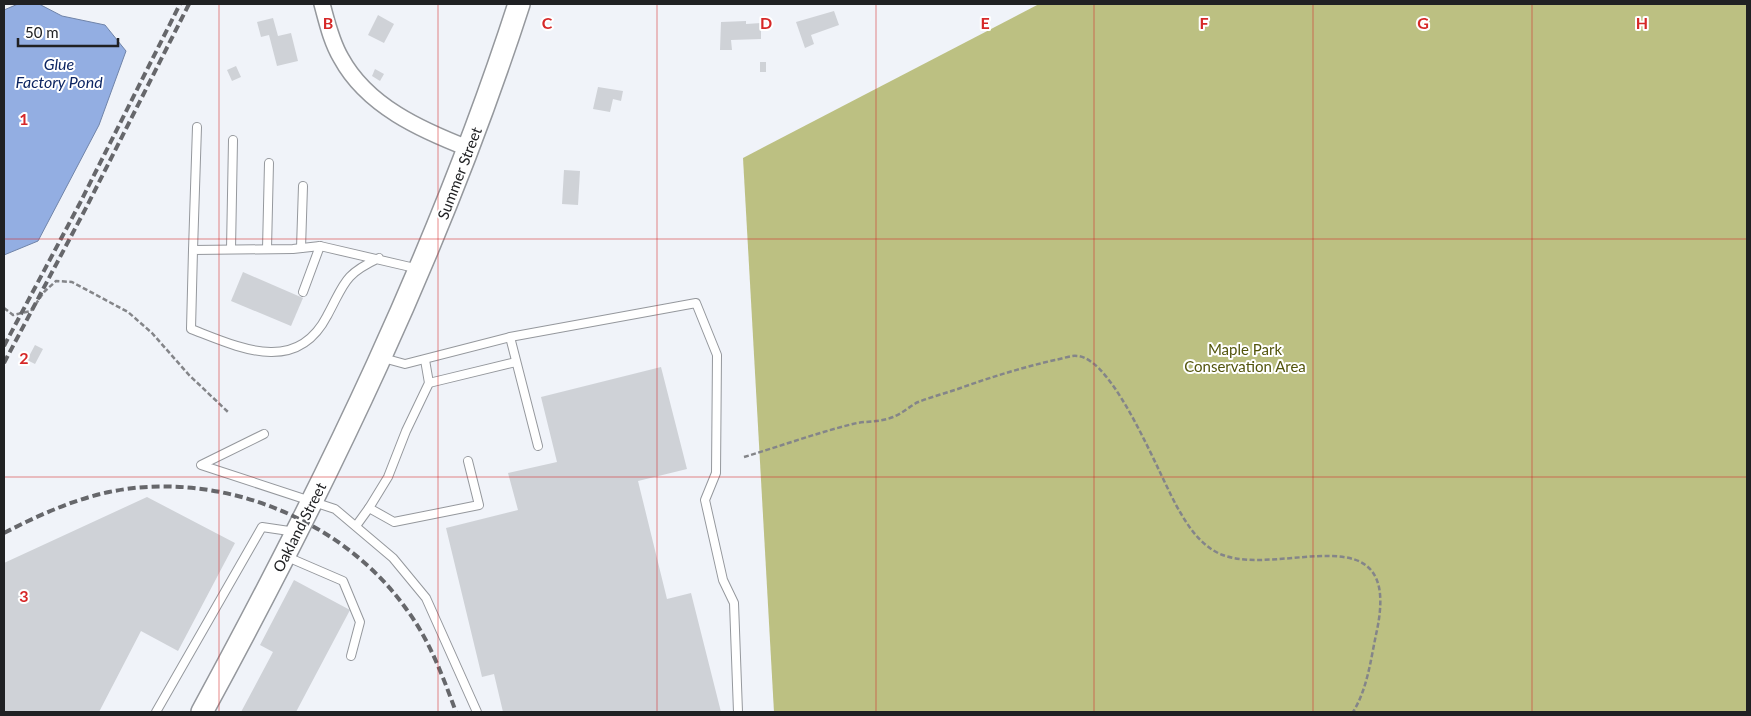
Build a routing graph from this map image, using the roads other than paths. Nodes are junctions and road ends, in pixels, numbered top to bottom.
1 (322, 4) edge
2 (519, 4) edge
3 (197, 127) dead end
4 (233, 140) dead end
5 (470, 149) junction
6 (269, 163) dead end
7 (303, 186) dead end
8 (320, 246) junction
9 (302, 248) junction
10 (193, 250) junction
11 (231, 250) junction
12 (267, 250) junction
13 (379, 258) junction
14 (421, 270) junction
15 (303, 292) dead end
16 (510, 338) junction
17 (386, 348) junction
18 (426, 360) junction
19 (516, 362) junction
20 (429, 382) junction
21 (264, 434) dead end
22 (538, 446) dead end
23 (468, 460) dead end
24 (312, 502) junction
25 (369, 508) junction
26 (356, 526) junction
27 (297, 532) junction
28 (284, 556) junction
29 (351, 656) dead end
30 (156, 712) edge
31 (202, 712) edge
32 (477, 712) edge
33 (738, 712) edge

1 - 5 street
2 - 5 main road, Summer Street
3 - 10 lane
4 - 11 lane
5 - 14 main road, Summer Street
6 - 12 lane
7 - 9 lane
8 - 9 lane
8 - 13 lane
8 - 15 lane
9 - 12 lane
10 - 11 lane
10 - 13 lane
11 - 12 lane
13 - 14 lane
14 - 17 main road, Summer Street
16 - 18 lane
16 - 19 lane
16 - 33 lane
17 - 18 lane
17 - 24 main road, Oakland Street
18 - 20 lane
19 - 20 lane
19 - 22 lane
20 - 25 lane
21 - 24 lane
23 - 25 lane
24 - 26 lane
24 - 27 main road, Oakland Street
25 - 26 lane
26 - 32 lane
27 - 28 main road, Oakland Street
27 - 30 lane
28 - 29 lane
28 - 31 main road, Oakland Street

